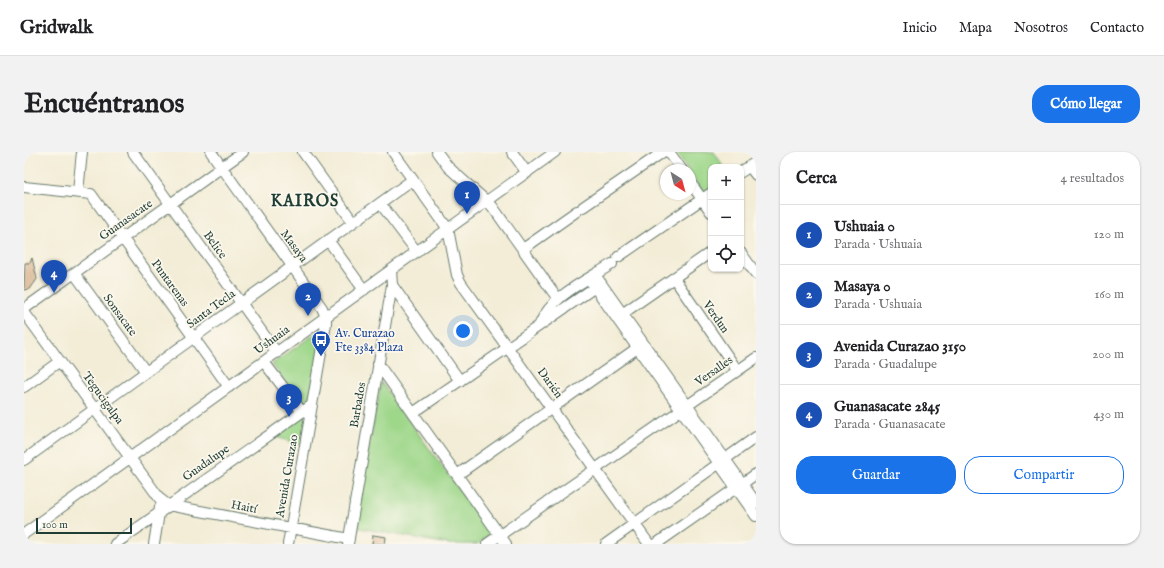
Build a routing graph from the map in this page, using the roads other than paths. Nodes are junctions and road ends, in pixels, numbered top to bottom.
1 (82, 152) edge
2 (133, 152) edge
3 (211, 152) edge
4 (243, 152) edge
5 (304, 152) edge
6 (393, 152) edge
7 (437, 152) edge
8 (512, 152) edge
9 (556, 152) edge
10 (663, 152) edge
11 (669, 152) edge
12 (678, 164) edge
13 (222, 167) junction
14 (749, 167) edge
15 (527, 173) junction
16 (756, 175) edge
17 (412, 180) junction
18 (24, 187) edge
19 (696, 191) edge
20 (78, 192) junction
21 (708, 195) edge
22 (702, 200) junction
23 (488, 201) junction
24 (380, 203) junction
25 (170, 204) junction
26 (708, 208) edge
27 (353, 222) junction
28 (448, 229) junction
29 (122, 238) junction
30 (328, 240) junction
31 (523, 249) junction
32 (417, 252) junction
33 (708, 254) edge
34 (744, 257) edge
35 (293, 266) junction
36 (391, 270) junction
37 (74, 273) junction
38 (756, 274) edge
39 (674, 278) junction
40 (595, 281) junction
41 (392, 284) junction
42 (364, 290) junction
43 (558, 299) junction
44 (242, 303) junction
45 (24, 309) edge
46 (24, 312) edge
47 (622, 314) junction
48 (326, 317) junction
49 (539, 326) junction
50 (193, 338) junction
51 (640, 346) junction
52 (508, 348) junction
53 (276, 352) junction
54 (756, 358) edge
55 (60, 361) junction
56 (264, 362) junction
57 (378, 364) junction
58 (737, 370) junction
59 (146, 372) junction
60 (460, 381) junction
61 (24, 387) edge
62 (229, 387) junction
63 (312, 405) junction
64 (552, 407) junction
65 (684, 408) junction
66 (95, 409) junction
67 (302, 412) junction
68 (413, 413) junction
69 (756, 437) edge
70 (131, 458) junction
71 (24, 460) edge
72 (721, 462) junction
73 (595, 469) junction
74 (756, 474) edge
75 (458, 475) junction
76 (740, 486) junction
77 (756, 503) edge
78 (163, 505) junction
79 (756, 516) edge
80 (635, 524) junction
81 (290, 530) junction
82 (24, 534) edge
83 (503, 540) edge
84 (348, 542) edge
85 (115, 544) edge
86 (154, 544) edge
87 (288, 544) edge
88 (487, 544) edge
89 (606, 544) edge
90 (649, 544) edge
91 (656, 544) edge

1 - 20 street
2 - 25 street, Belice
3 - 13 street, Masaya
4 - 13 street, Guanasacate
5 - 27 street
6 - 17 street
7 - 23 street
8 - 15 street
9 - 15 street, Ushuaia
10 - 31 street
11 - 12 street
13 - 25 street, Guanasacate
13 - 35 street, Masaya
14 - 16 street
15 - 23 street, Ushuaia
17 - 24 street, Santa Tecla
17 - 28 street
18 - 20 street
19 - 22 street
20 - 29 street, Puntarenas
21 - 22 street
22 - 26 street
22 - 40 street
23 - 28 street, Ushuaia
23 - 31 street
24 - 27 street, Santa Tecla
24 - 32 street
25 - 29 street, Guanasacate
25 - 44 street, Belice
27 - 30 street, Santa Tecla
28 - 32 street, Ushuaia
28 - 52 street, Darién
29 - 37 street, Guanasacate
29 - 50 street, Puntarenas
30 - 35 street, Santa Tecla
30 - 42 street
31 - 43 street
32 - 36 street, Ushuaia
33 - 39 street
34 - 38 street
35 - 44 street, Santa Tecla
35 - 48 street, Masaya
36 - 41 street, Barbados
36 - 42 street, Ushuaia
37 - 45 street, Guanasacate
37 - 59 street, Sonsacate
39 - 47 street
39 - 58 street, Verdun
40 - 43 street
40 - 47 street
40 - 49 street
40 - 51 street
41 - 57 street, Barbados
41 - 60 street
42 - 48 street, Ushuaia
43 - 49 street
44 - 50 street, Santa Tecla
44 - 53 street, Belice
46 - 55 street, Tegucigalpa
47 - 51 street
48 - 53 street, Ushuaia
48 - 63 street, Avenida Curazao
49 - 52 street
50 - 59 street, Santa Tecla
50 - 62 street, Puntarenas
51 - 64 street
51 - 65 street
52 - 60 street
52 - 64 street, Darién
53 - 56 street, Ushuaia
54 - 58 street, Versalles
55 - 61 street
55 - 66 street, Tegucigalpa
56 - 62 street, Ushuaia
56 - 67 street
57 - 68 street
57 - 84 street, Barbados
58 - 65 street, Versalles
59 - 66 street, Santa Tecla
60 - 68 street
62 - 70 street, Ushuaia
63 - 67 street, Guadalupe
63 - 81 street, Avenida Curazao
64 - 73 street, Darién
64 - 75 street
65 - 72 street
65 - 73 street, Versalles
66 - 70 street, Tegucigalpa
66 - 71 street, Santa Tecla
67 - 78 street, Guadalupe
68 - 75 street
69 - 72 street
70 - 78 street, Tegucigalpa
70 - 82 street, Ushuaia
72 - 76 street
72 - 80 street
73 - 80 street, Darién
73 - 83 street, Versalles
74 - 76 street
75 - 83 street
76 - 77 street
76 - 79 street
76 - 91 street
78 - 81 street, Haití
78 - 85 street, Guadalupe
78 - 86 street
80 - 89 street
80 - 90 street, Darién
81 - 84 street, Haití
81 - 87 street, Avenida Curazao
83 - 88 street, Versalles

